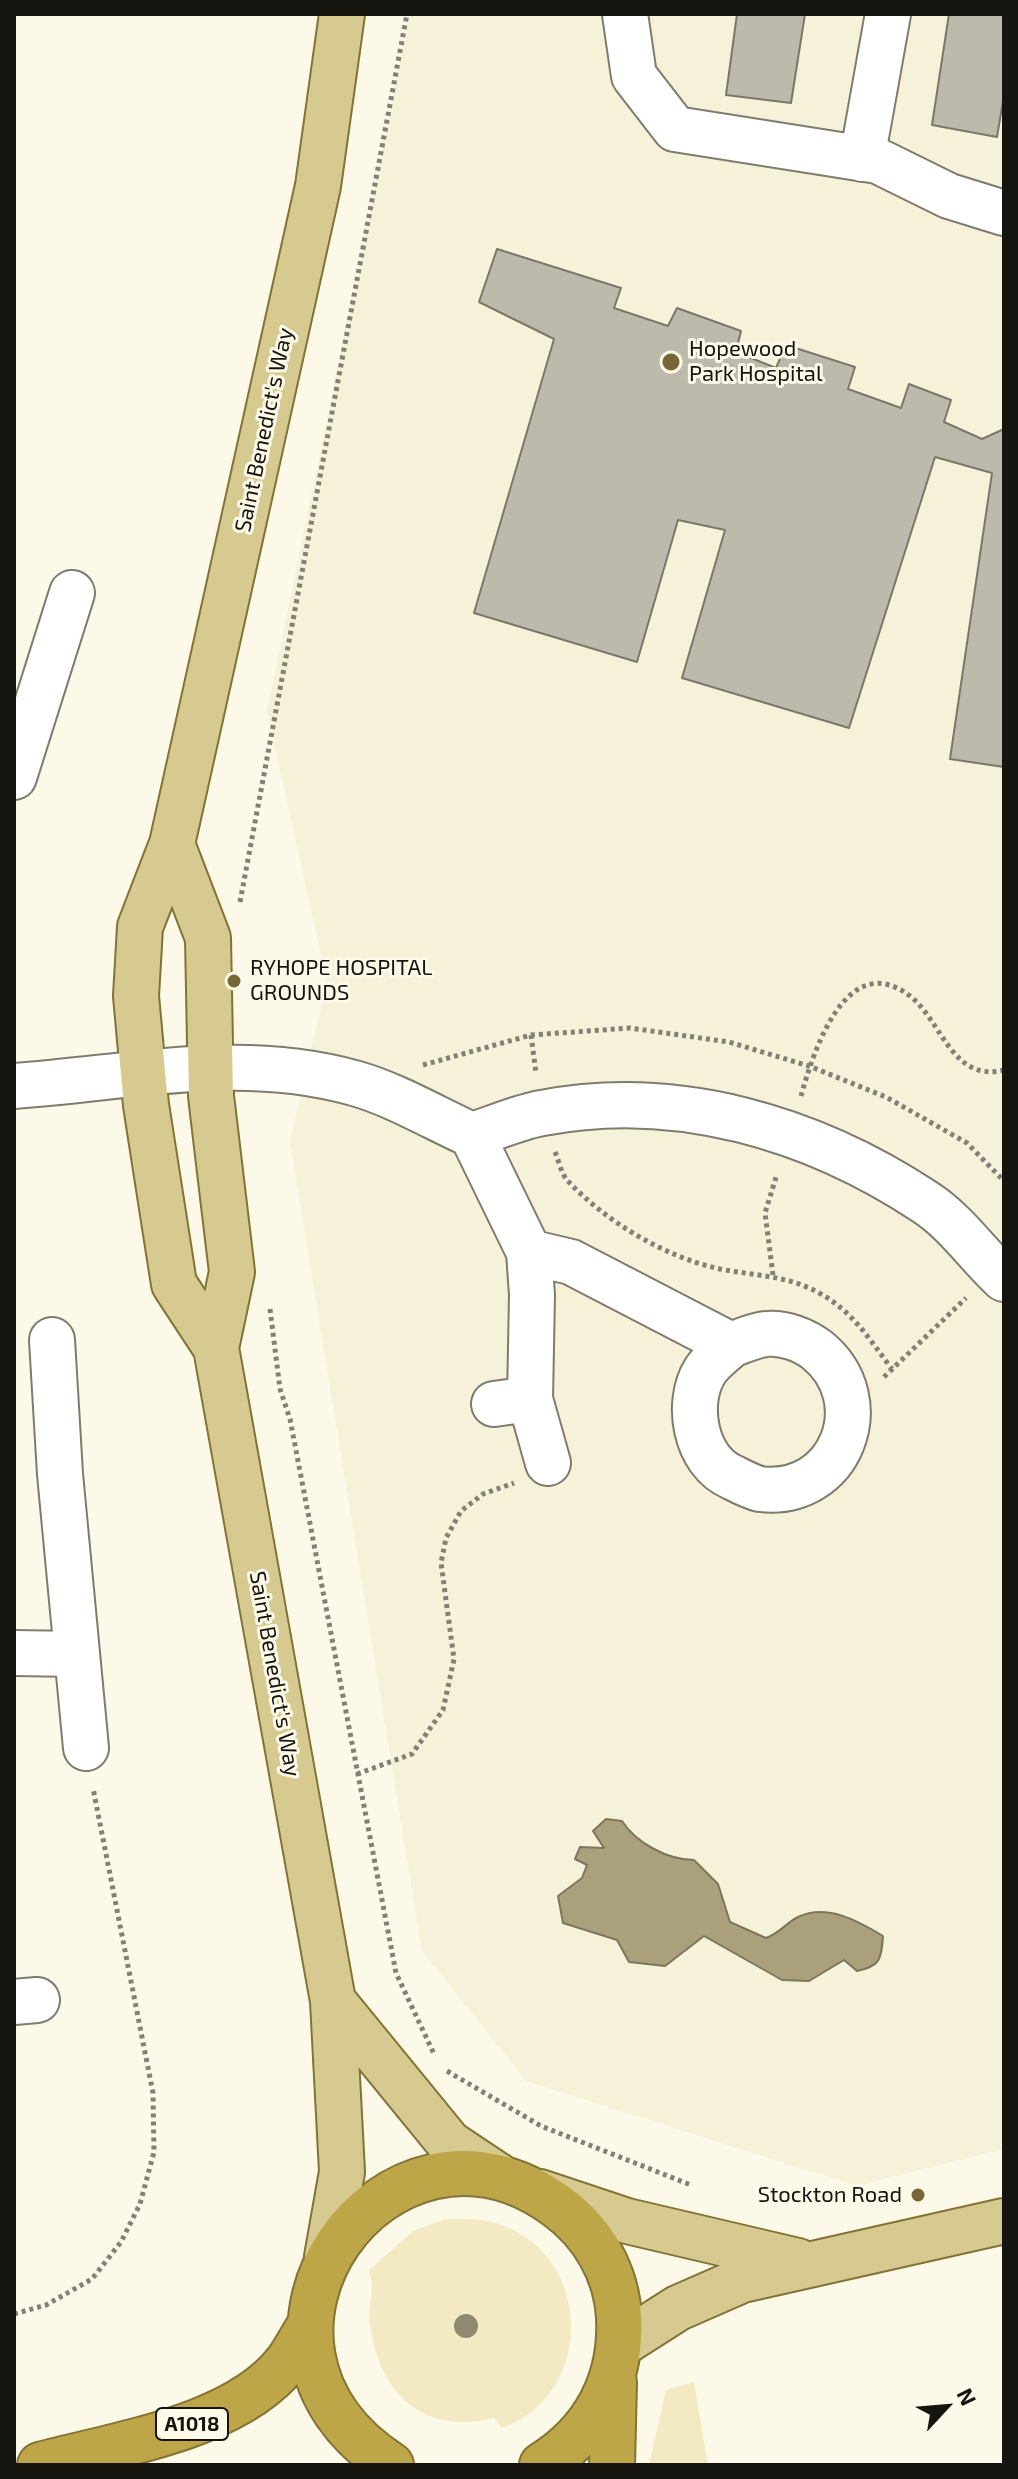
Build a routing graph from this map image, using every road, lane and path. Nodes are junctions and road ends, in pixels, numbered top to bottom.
1 (342, 14) edge
2 (407, 14) edge
3 (625, 14) edge
4 (888, 14) edge
5 (862, 159) junction
6 (1004, 213) edge
7 (72, 593) dead end
8 (14, 773) edge
9 (172, 844) junction
10 (240, 904) dead end
11 (531, 1035) dead end
12 (210, 1066) junction
13 (1004, 1070) edge
14 (144, 1072) junction
15 (14, 1086) edge
16 (541, 1113) junction
17 (790, 1131) junction
18 (472, 1135) junction
19 (529, 1252) junction
20 (999, 1274) edge
21 (773, 1275) junction
22 (268, 1299) dead end
23 (52, 1340) dead end
24 (731, 1345) junction
25 (216, 1348) junction
26 (892, 1369) junction
27 (849, 1397) junction
28 (534, 1472) joint
29 (14, 1653) edge
30 (77, 1654) junction
31 (86, 1748) joint
32 (357, 1774) junction
33 (333, 2001) junction
34 (519, 2184) junction
35 (691, 2185) dead end
36 (1004, 2221) edge
37 (327, 2257) junction
38 (808, 2263) junction
39 (14, 2314) edge
40 (310, 2325) junction
41 (617, 2360) junction
42 (40, 2465) edge
43 (391, 2465) edge
44 (542, 2465) edge
45 (612, 2465) edge

1 - 9 main road, Saint Benedict's Way
2 - 10 path
3 - 5 street
4 - 5 street
5 - 6 street
7 - 8 street
9 - 12 main road, Saint Benedict's Way
9 - 14 main road, Saint Benedict's Way
11 - 16 path
12 - 14 street
12 - 18 street
12 - 25 main road, Saint Benedict's Way
13 - 17 path
14 - 15 street
14 - 25 main road, Saint Benedict's Way
16 - 17 street
16 - 18 street
16 - 21 path
17 - 20 street
17 - 21 path
18 - 19 street
19 - 24 street
19 - 28 street
20 - 26 path
21 - 26 path
22 - 32 path
23 - 30 street
24 - 27 street
24 - 27 street
25 - 33 main road, Saint Benedict's Way
26 - 27 path
28 - 32 path
29 - 30 street
30 - 31 street
31 - 39 path
32 - 35 path
33 - 34 main road, Saint Benedict's Way
33 - 37 main road, Saint Benedict's Way
34 - 37 highway
34 - 38 main road
34 - 41 highway
36 - 38 main road
37 - 40 highway
38 - 41 main road
40 - 42 highway, A1018
40 - 43 highway
41 - 44 highway
41 - 45 highway

